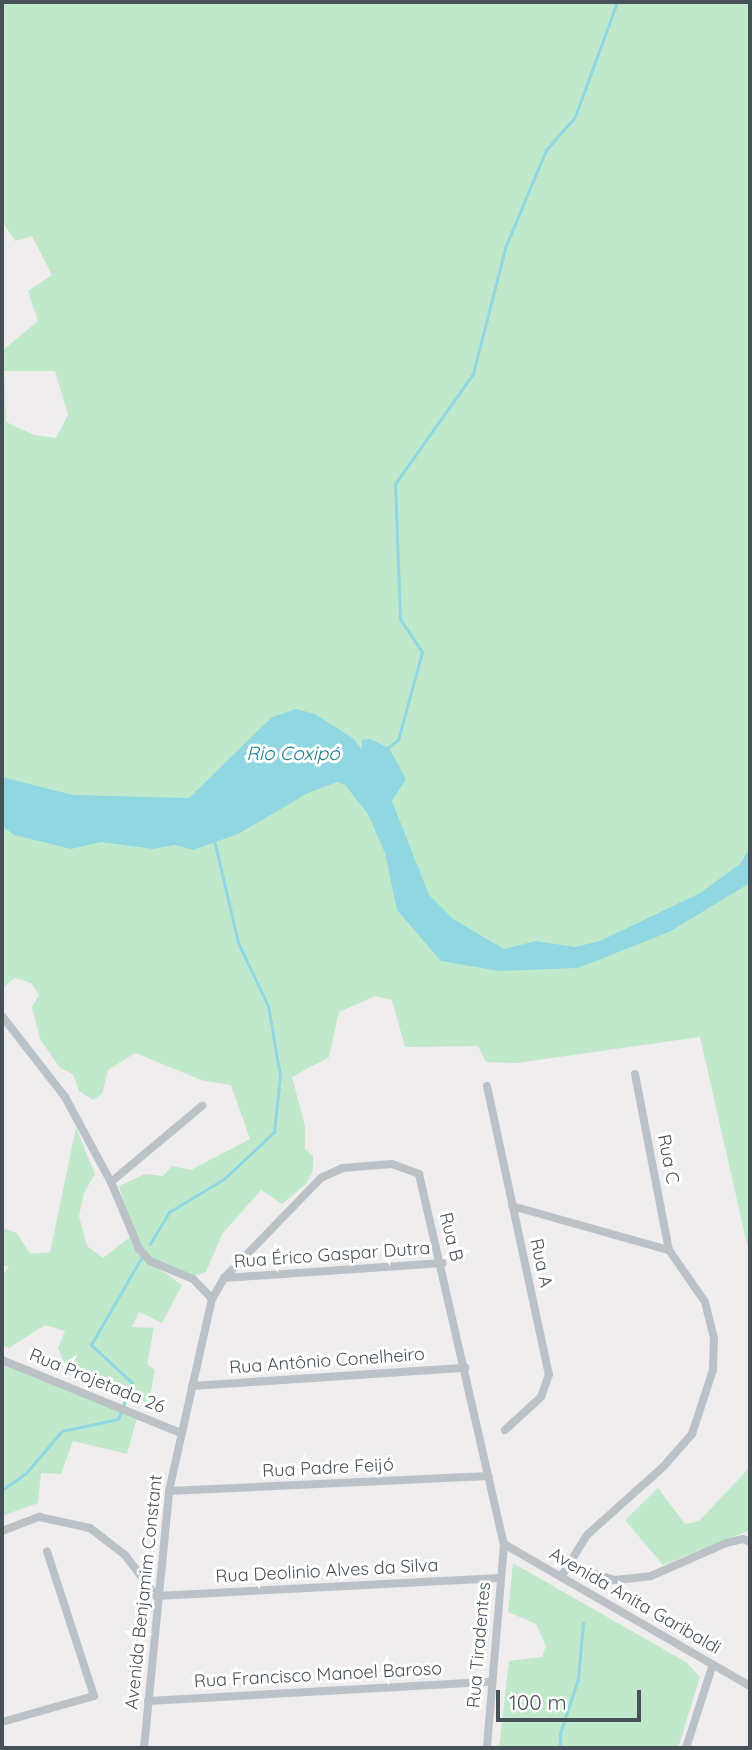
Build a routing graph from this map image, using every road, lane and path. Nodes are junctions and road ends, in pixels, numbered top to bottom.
1 (2, 1016) edge
2 (635, 1074) dead end
3 (487, 1086) dead end
4 (202, 1106) dead end
5 (111, 1182) junction
6 (512, 1206) junction
7 (669, 1250) junction
8 (442, 1263) junction
9 (224, 1278) junction
10 (212, 1298) junction
11 (2, 1360) edge
12 (465, 1368) junction
13 (192, 1386) junction
14 (505, 1430) dead end
15 (181, 1433) junction
16 (489, 1476) junction
17 (169, 1491) junction
18 (2, 1531) edge
19 (750, 1542) edge
20 (504, 1544) junction
21 (47, 1551) dead end
22 (571, 1566) junction
23 (561, 1577) junction
24 (501, 1578) junction
25 (156, 1596) junction
26 (713, 1664) junction
27 (490, 1682) junction
28 (750, 1686) edge
29 (148, 1701) junction
30 (2, 1722) edge
31 (144, 1748) edge
32 (487, 1748) edge
33 (686, 1748) edge

1 - 5 street
2 - 7 street, Rua C
3 - 6 street, Rua A
4 - 5 street
5 - 10 street
6 - 7 street
6 - 14 street, Rua A
7 - 22 street
8 - 9 street, Rua Érico Gaspar Dutra
8 - 9 street, Rua B
8 - 12 street, Rua B
9 - 10 street, Avenida Benjamim Constant
10 - 13 street, Avenida Benjamim Constant
11 - 15 street, Rua Projetada 26
12 - 13 street, Rua Antônio Conelheiro
12 - 16 street, Rua B
13 - 15 street, Avenida Benjamim Constant
15 - 17 street, Avenida Benjamim Constant
16 - 17 street, Rua Padre Feijó
16 - 20 street, Rua B
17 - 25 street, Avenida Benjamim Constant
18 - 25 street
19 - 22 street
20 - 23 street, Avenida Anita Garibaldi
20 - 24 street, Rua Tiradentes
21 - 30 street
22 - 23 street
23 - 26 street, Avenida Anita Garibaldi
24 - 25 street, Rua Deolinio Alves da Silva
24 - 27 street, Rua Tiradentes
25 - 29 street, Avenida Benjamim Constant
26 - 28 street, Avenida Anita Garibaldi
26 - 33 street
27 - 29 street, Rua Francisco Manoel Baroso
27 - 32 street, Rua Tiradentes
29 - 31 street, Avenida Benjamim Constant

